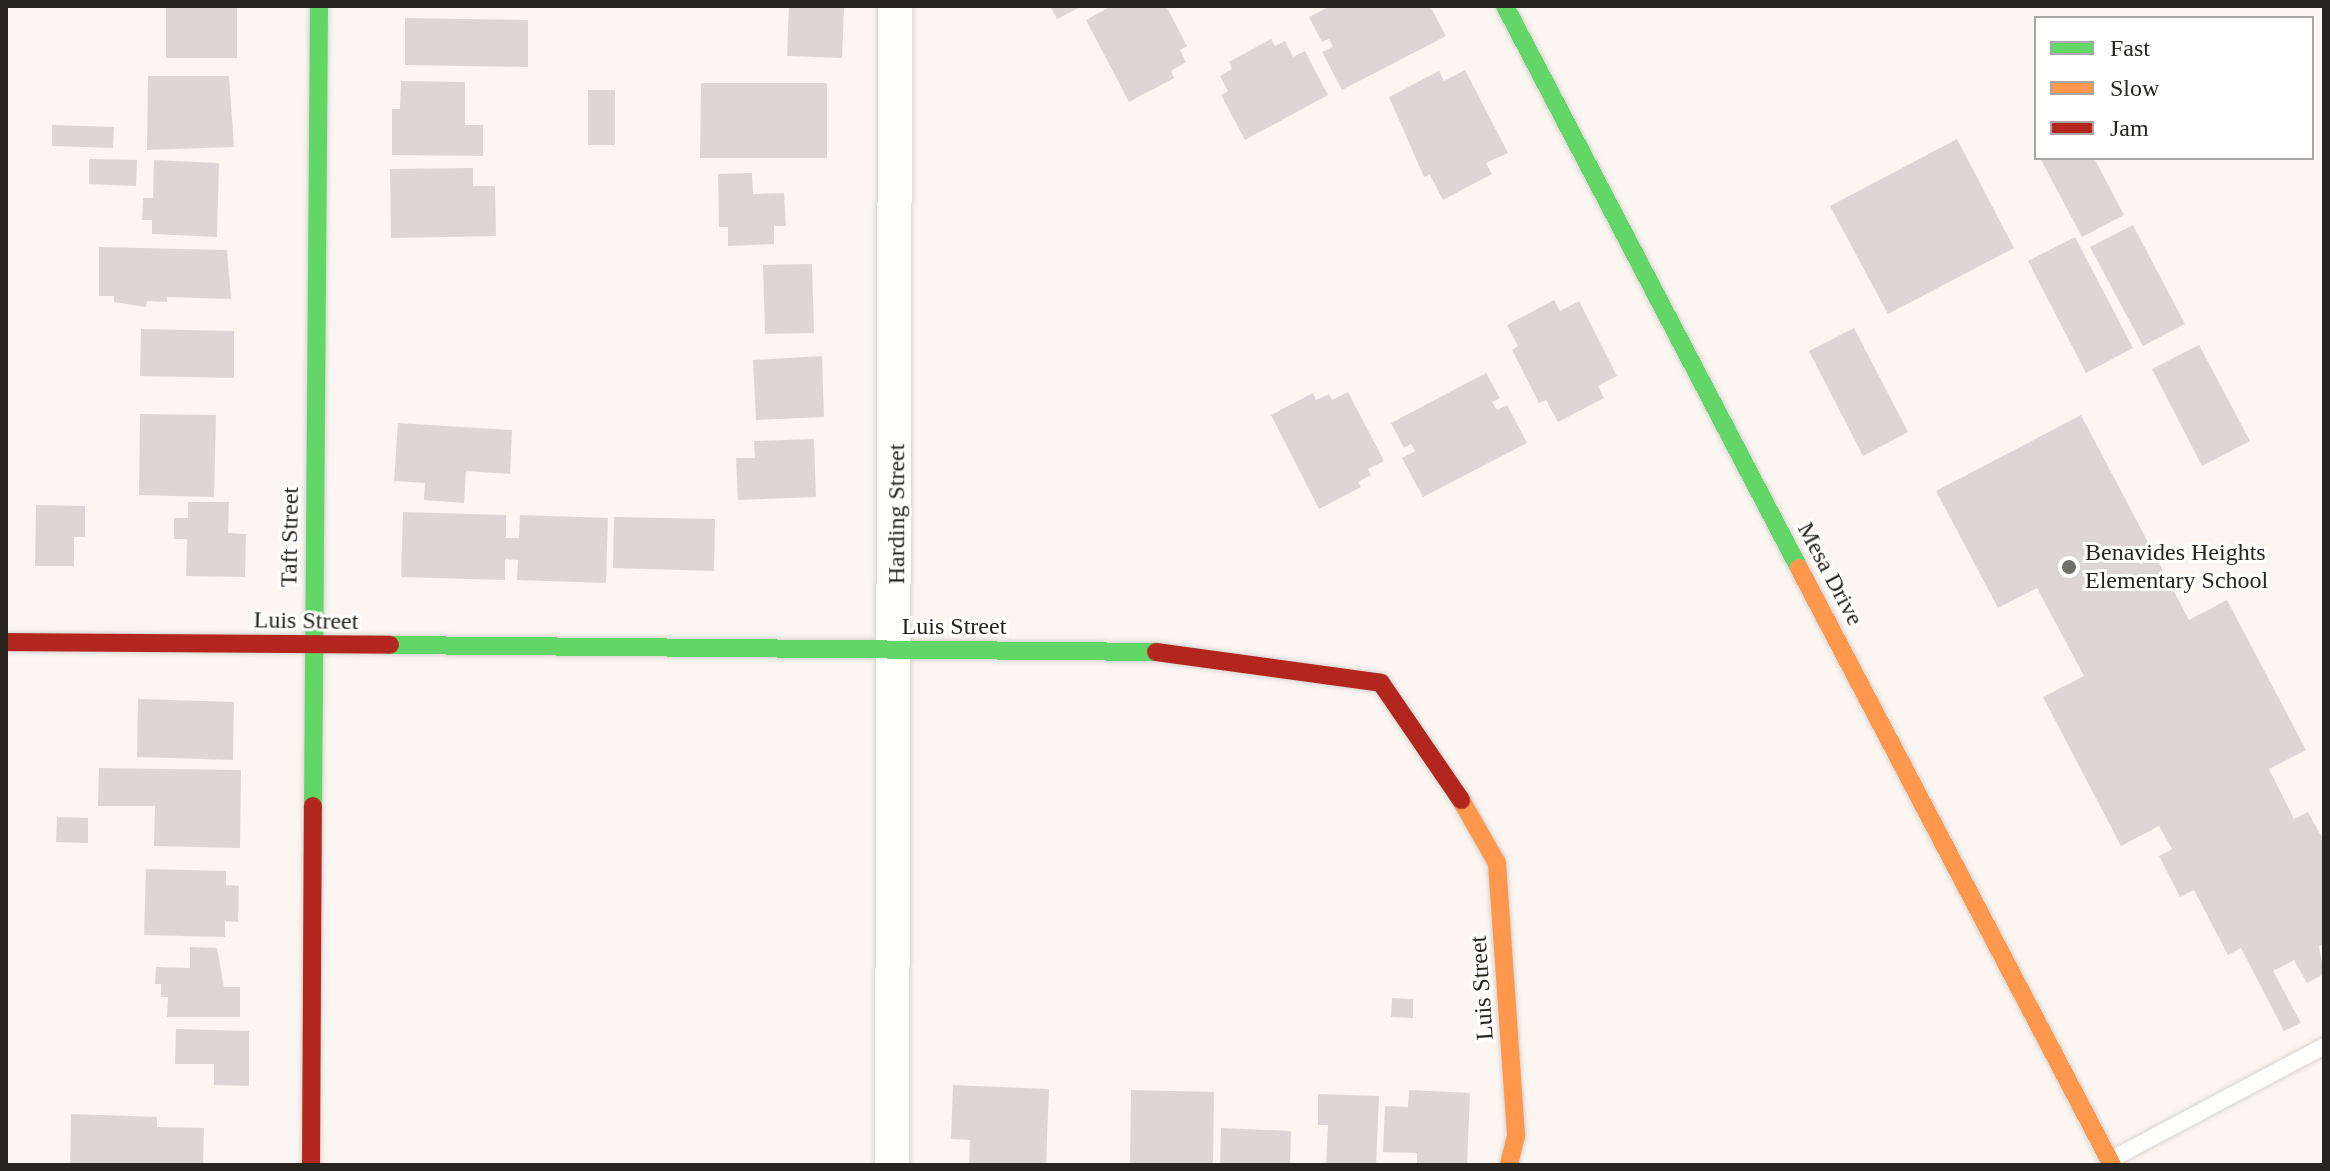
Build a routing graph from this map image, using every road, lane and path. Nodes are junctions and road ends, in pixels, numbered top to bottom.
1 (319, 6) edge
2 (895, 6) edge
3 (1505, 6) edge
4 (6, 642) edge
5 (314, 645) junction
6 (897, 650) junction
7 (2324, 1046) edge
8 (2111, 1162) edge
9 (311, 1165) edge
10 (892, 1165) edge
11 (1509, 1165) edge

1 - 5 street, Taft Street
2 - 6 street, Harding Street
3 - 8 street, Mesa Drive
4 - 5 street, Luis Street
5 - 6 street, Luis Street
5 - 9 street, Taft Street
6 - 10 street, Harding Street
6 - 11 street, Luis Street
7 - 8 lane

